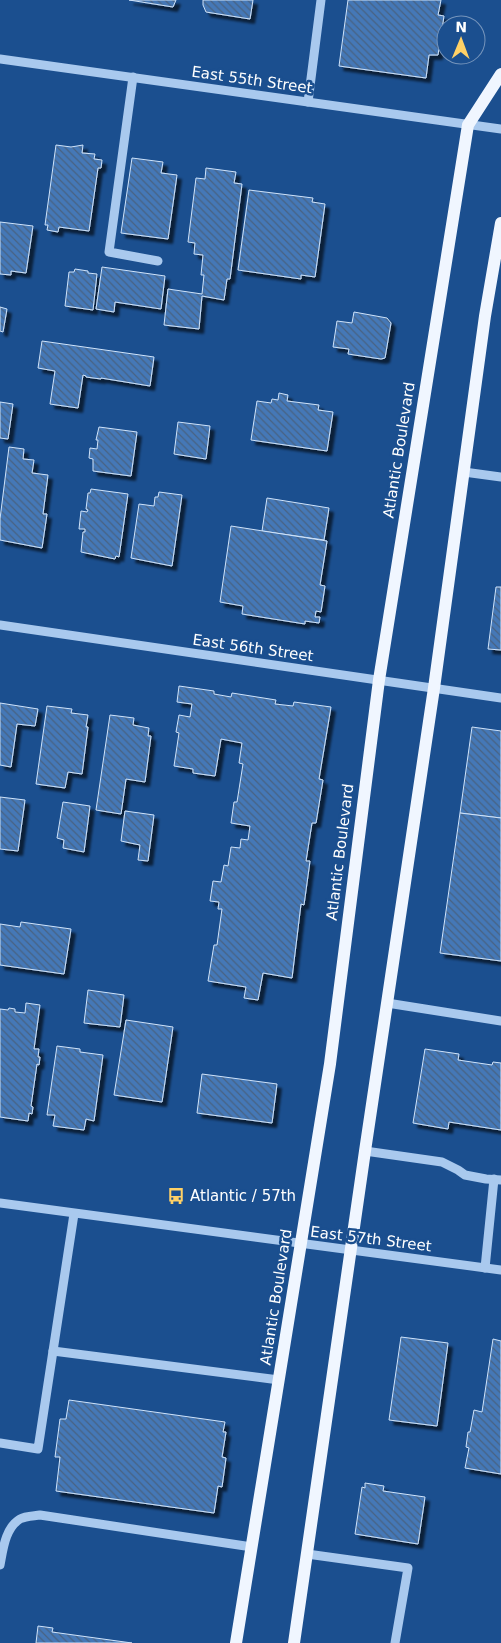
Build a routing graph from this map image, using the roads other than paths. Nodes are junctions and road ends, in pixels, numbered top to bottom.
1 (321, 0) edge
2 (0, 59) edge
3 (501, 74) edge
4 (133, 77) junction
5 (308, 102) junction
6 (468, 125) junction
7 (501, 129) edge
8 (501, 223) edge
9 (158, 261) dead end
10 (464, 472) junction
11 (501, 477) edge
12 (0, 625) edge
13 (379, 680) junction
14 (434, 688) junction
15 (501, 698) edge
16 (387, 1003) junction
17 (501, 1021) edge
18 (365, 1151) junction
19 (498, 1179) edge
20 (0, 1203) edge
21 (74, 1214) junction
22 (302, 1244) junction
23 (351, 1249) junction
24 (485, 1268) junction
25 (501, 1270) edge
26 (53, 1351) junction
27 (279, 1380) junction
28 (0, 1443) edge
29 (252, 1547) junction
30 (307, 1554) junction
31 (0, 1566) edge
32 (236, 1643) edge
33 (294, 1643) edge
34 (395, 1643) edge

1 - 5 street
2 - 4 street, East 55th Street
3 - 6 main road, Atlantic Boulevard
4 - 5 street, East 55th Street
4 - 9 street
5 - 6 street, East 55th Street
6 - 7 street, East 55th Street
6 - 13 main road, Atlantic Boulevard
8 - 10 main road
10 - 11 street
10 - 14 main road
12 - 13 street, East 56th Street
13 - 14 street, East 56th Street
13 - 22 main road, Atlantic Boulevard
14 - 15 street, East 56th Street
14 - 16 main road
16 - 17 street
16 - 18 main road
18 - 19 street
18 - 23 main road
19 - 24 street
20 - 21 street, East 57th Street
21 - 22 street, East 57th Street
21 - 26 street
22 - 23 street, East 57th Street
22 - 27 main road, Atlantic Boulevard
23 - 24 street, East 57th Street
23 - 30 main road
24 - 25 street, East 57th Street
26 - 27 street
26 - 28 street
27 - 29 main road, Atlantic Boulevard
29 - 31 street
29 - 32 main road, Atlantic Boulevard
30 - 33 main road
30 - 34 street

